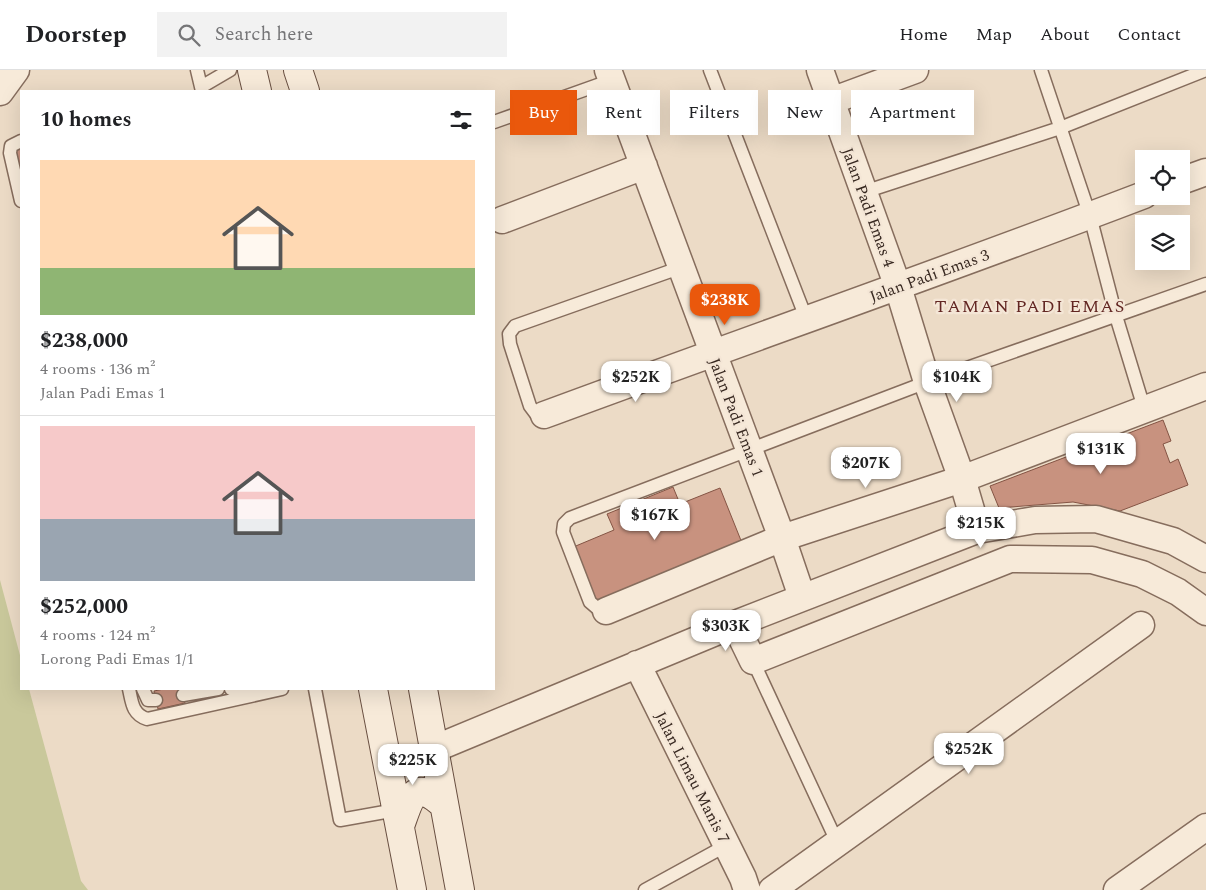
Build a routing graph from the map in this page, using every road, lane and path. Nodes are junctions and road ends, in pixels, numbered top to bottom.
1 (16, 70) edge
2 (197, 70) edge
3 (230, 70) edge
4 (252, 70) edge
5 (298, 70) edge
6 (710, 70) edge
7 (820, 70) edge
8 (915, 70) edge
9 (1041, 70) edge
10 (1206, 70) edge
11 (612, 75) edge
12 (202, 89) edge
13 (257, 90) edge
14 (305, 90) edge
15 (827, 90) edge
16 (0, 92) edge
17 (841, 97) edge
18 (495, 122) edge
19 (1060, 128) junction
20 (841, 129) edge
21 (20, 142) edge
22 (644, 166) junction
23 (1206, 172) edge
24 (1190, 178) edge
25 (864, 192) junction
26 (20, 196) edge
27 (1135, 198) edge
28 (1090, 216) junction
29 (498, 219) edge
30 (682, 268) junction
31 (1206, 284) edge
32 (898, 287) junction
33 (1116, 316) junction
34 (806, 318) junction
35 (713, 353) junction
36 (927, 382) junction
37 (1206, 386) edge
38 (1144, 408) junction
39 (544, 415) joint
40 (750, 451) junction
41 (962, 479) junction
42 (977, 530) junction
43 (782, 538) junction
44 (1206, 558) edge
45 (802, 597) junction
46 (606, 611) joint
47 (1206, 612) edge
48 (735, 624) junction
49 (1141, 625) dead end
50 (754, 661) junction
51 (637, 664) junction
52 (129, 690) edge
53 (143, 690) edge
54 (212, 690) edge
55 (237, 690) edge
56 (276, 690) edge
57 (315, 690) edge
58 (373, 690) edge
59 (423, 690) edge
60 (256, 693) edge
61 (183, 695) dead end
62 (156, 700) dead end
63 (434, 748) junction
64 (444, 805) junction
65 (398, 818) junction
66 (1206, 827) edge
67 (838, 844) junction
68 (727, 845) junction
69 (412, 890) edge
70 (460, 890) edge
71 (644, 890) edge
72 (747, 890) edge
73 (772, 890) edge
74 (1117, 890) edge

1 - 16 street
2 - 12 lane
3 - 12 lane
4 - 13 main road
5 - 14 main road
6 - 34 lane
7 - 15 street, Jalan Padi Emas 4
8 - 17 street
9 - 19 lane
10 - 19 lane
11 - 18 lane
11 - 22 street, Jalan Padi Emas 1
19 - 25 lane
19 - 28 lane
20 - 25 street, Jalan Padi Emas 4
21 - 26 lane
22 - 29 street
22 - 30 street, Jalan Padi Emas 1
23 - 24 street
25 - 32 street, Jalan Padi Emas 4
27 - 28 street, Jalan Padi Emas 3
28 - 32 street, Jalan Padi Emas 3
28 - 33 lane
30 - 35 street, Jalan Padi Emas 1
30 - 39 lane
31 - 33 lane
32 - 34 street, Jalan Padi Emas 3
32 - 36 street, Jalan Padi Emas 4
33 - 36 lane
33 - 38 lane
34 - 35 street, Jalan Padi Emas 3
35 - 39 street, Jalan Padi Emas 3
35 - 40 street, Jalan Padi Emas 1
36 - 40 lane
36 - 41 street, Jalan Padi Emas 4
37 - 38 street
38 - 41 street
40 - 43 street, Jalan Padi Emas 1
40 - 46 lane
41 - 42 street, Jalan Padi Emas 4
41 - 43 street
42 - 44 street
42 - 45 street
43 - 45 street, Jalan Padi Emas 1
43 - 46 street
45 - 48 street
47 - 50 street
48 - 50 street
48 - 51 street
49 - 67 street
50 - 67 lane
51 - 63 street
51 - 68 street, Jalan Limau Manis 7
52 - 60 lane
53 - 62 lane
54 - 61 lane
55 - 60 lane
56 - 60 lane
57 - 65 lane
58 - 65 main road
59 - 63 main road
63 - 64 main road
64 - 65 main road
64 - 70 main road
65 - 69 main road
66 - 74 street
67 - 73 street
68 - 71 lane
68 - 72 street, Jalan Limau Manis 7

